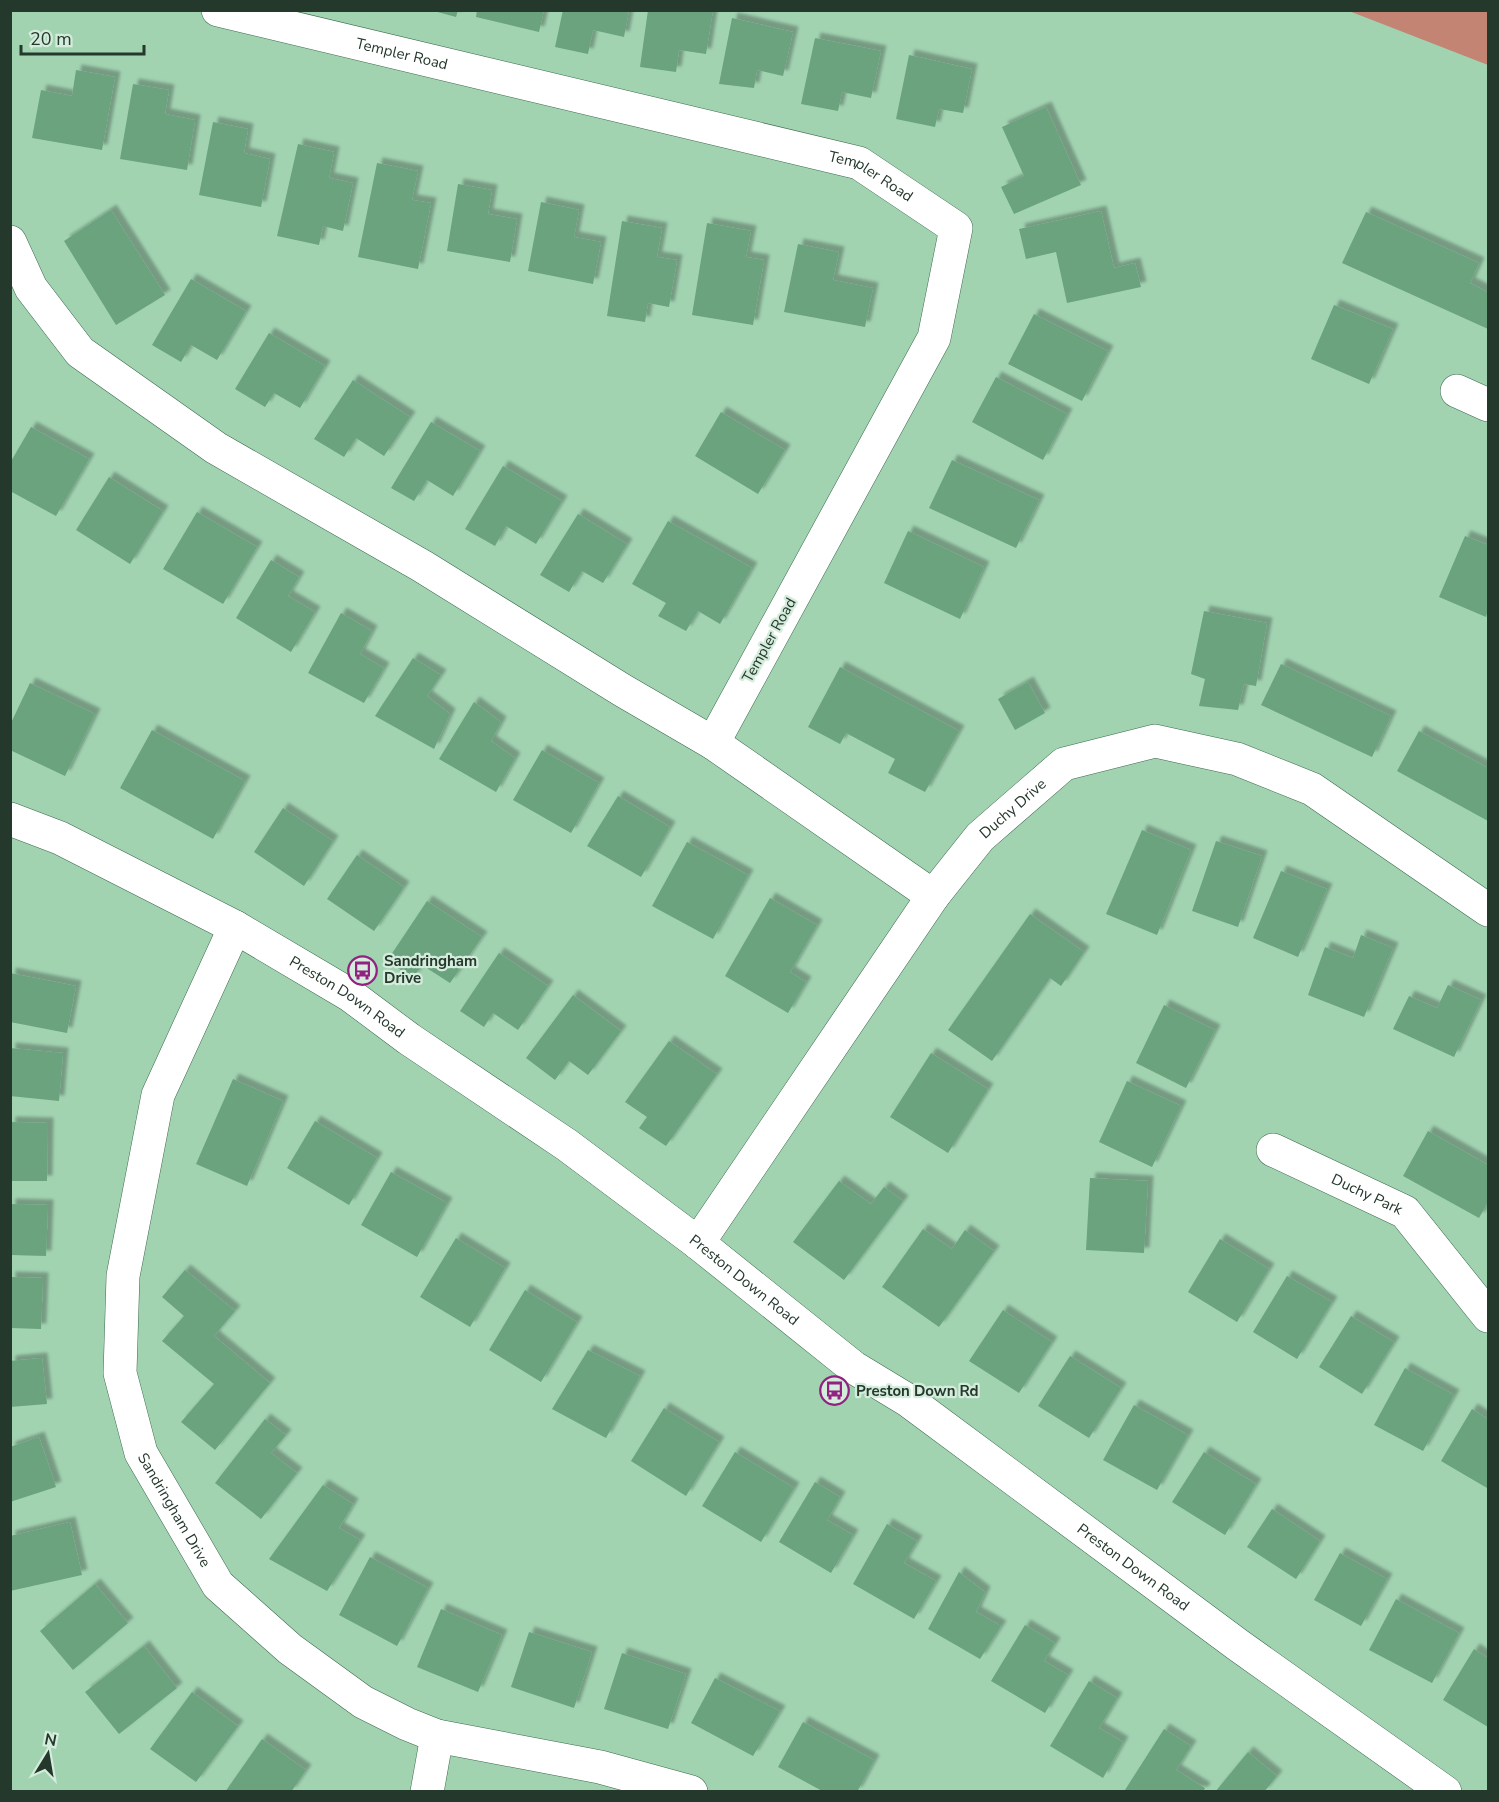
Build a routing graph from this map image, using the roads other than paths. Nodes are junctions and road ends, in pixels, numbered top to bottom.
1 (218, 10) edge
2 (10, 242) edge
3 (1457, 391) dead end
4 (1488, 405) edge
5 (713, 743) junction
6 (10, 819) edge
7 (933, 896) junction
8 (1488, 910) edge
9 (235, 927) junction
10 (1273, 1150) dead end
11 (698, 1243) junction
12 (1488, 1316) edge
13 (437, 1736) junction
14 (427, 1791) edge
15 (691, 1791) edge
16 (1445, 1791) edge

1 - 5 street, Templer Road
2 - 5 street
3 - 4 street
5 - 7 street
6 - 9 street, Preston Down Road
7 - 8 street, Duchy Drive
7 - 11 street, Duchy Drive
9 - 11 street, Preston Down Road
9 - 13 street, Sandringham Drive
10 - 12 street, Duchy Park
11 - 16 street, Preston Down Road
13 - 14 street
13 - 15 street, Sandringham Drive

